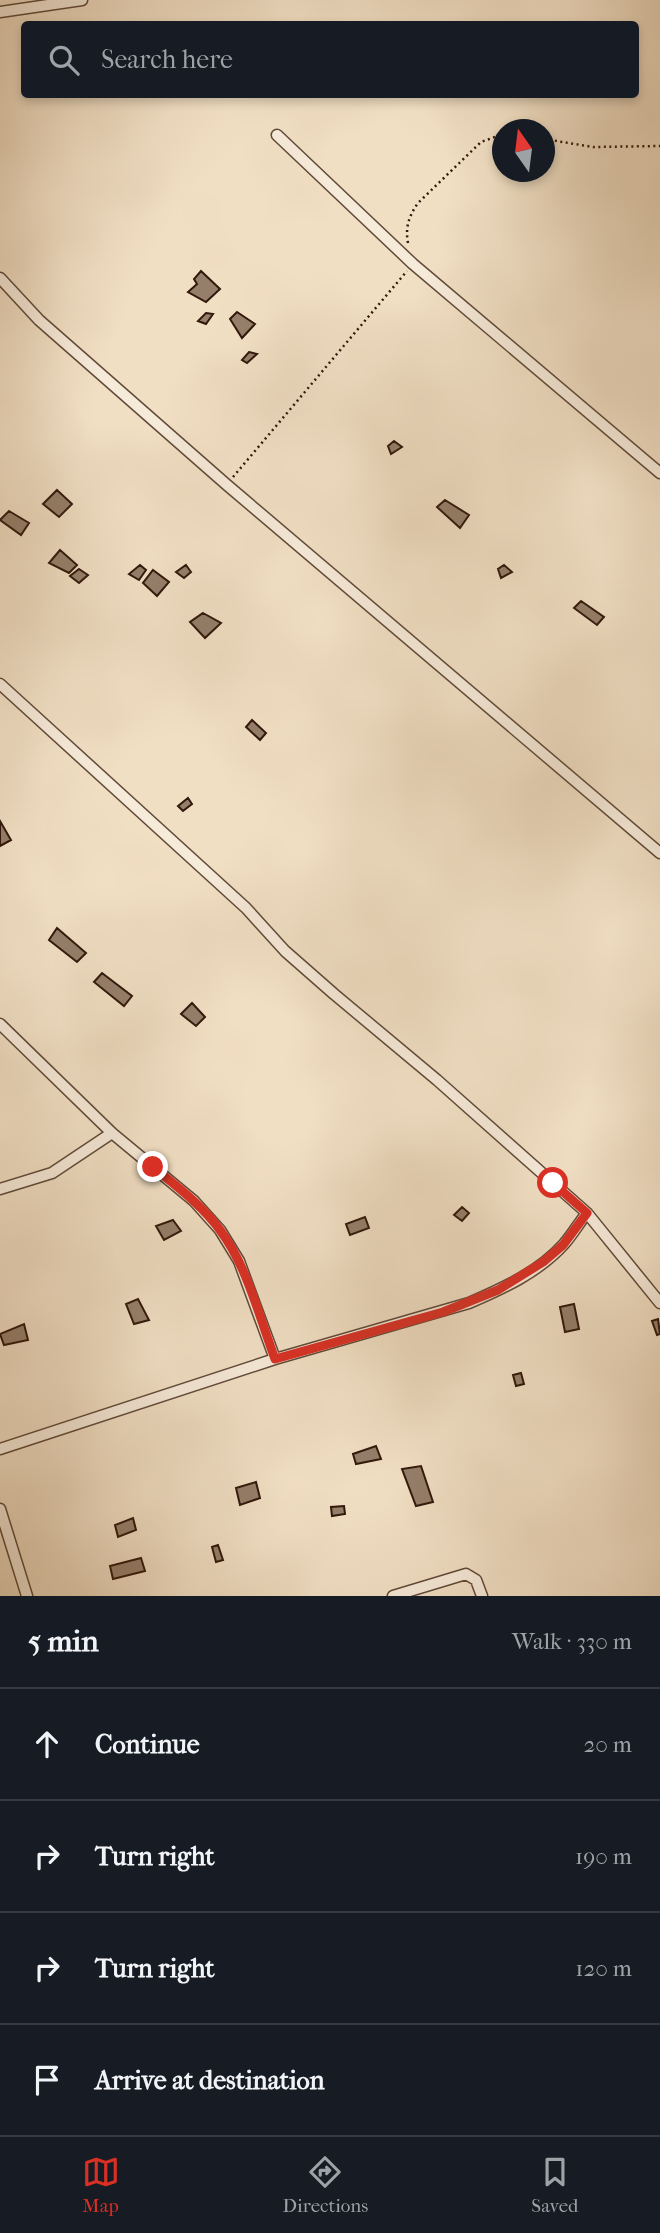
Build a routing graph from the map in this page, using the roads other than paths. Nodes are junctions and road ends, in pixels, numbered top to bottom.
1 (82, 0) edge
2 (70, 1) edge
3 (0, 12) edge
4 (277, 135) dead end
5 (0, 278) edge
6 (660, 473) edge
7 (0, 684) edge
8 (660, 853) edge
9 (0, 1024) edge
10 (112, 1133) junction
11 (0, 1189) edge
12 (587, 1213) junction
13 (660, 1303) edge
14 (275, 1359) junction
15 (0, 1449) edge
16 (0, 1509) edge
17 (27, 1596) edge
18 (393, 1596) edge
19 (482, 1596) edge

1 - 2 street
2 - 3 street
4 - 6 street
5 - 8 street
7 - 12 street
9 - 10 street
10 - 11 street
10 - 14 street
12 - 13 street
12 - 14 street
14 - 15 street
16 - 17 street
18 - 19 street

